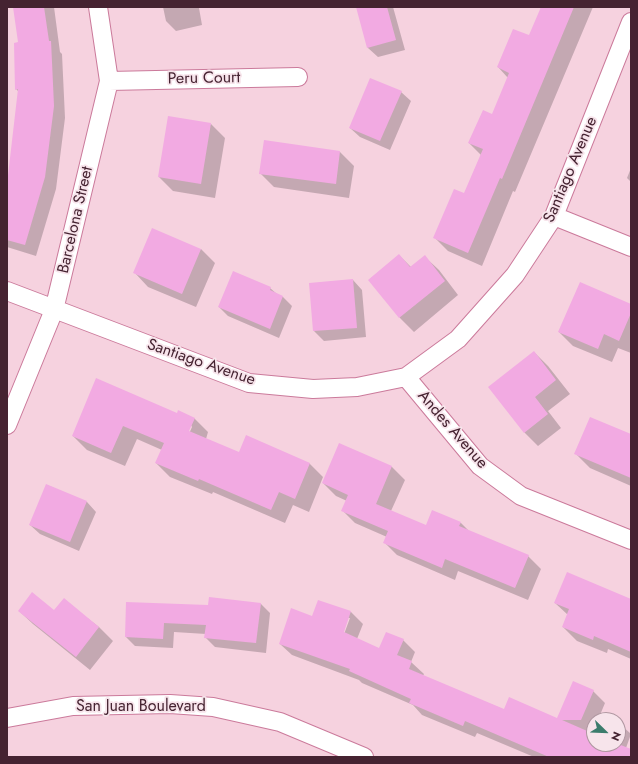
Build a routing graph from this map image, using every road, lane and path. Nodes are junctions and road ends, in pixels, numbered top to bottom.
1 (98, 7) edge
2 (631, 22) edge
3 (298, 77) dead end
4 (109, 81) junction
5 (554, 216) junction
6 (631, 247) edge
7 (7, 291) edge
8 (54, 310) junction
9 (406, 377) junction
10 (7, 425) edge
11 (631, 540) edge
12 (7, 718) edge
13 (364, 757) edge

1 - 4 street, Barcelona Street
2 - 5 street, Santiago Avenue
3 - 4 street, Peru Court
4 - 8 street, Barcelona Street
5 - 6 street
5 - 9 street, Santiago Avenue
7 - 8 street, Santiago Avenue
8 - 9 street, Santiago Avenue
8 - 10 street, Barcelona Street
9 - 11 street, Andes Avenue
12 - 13 street, San Juan Boulevard

